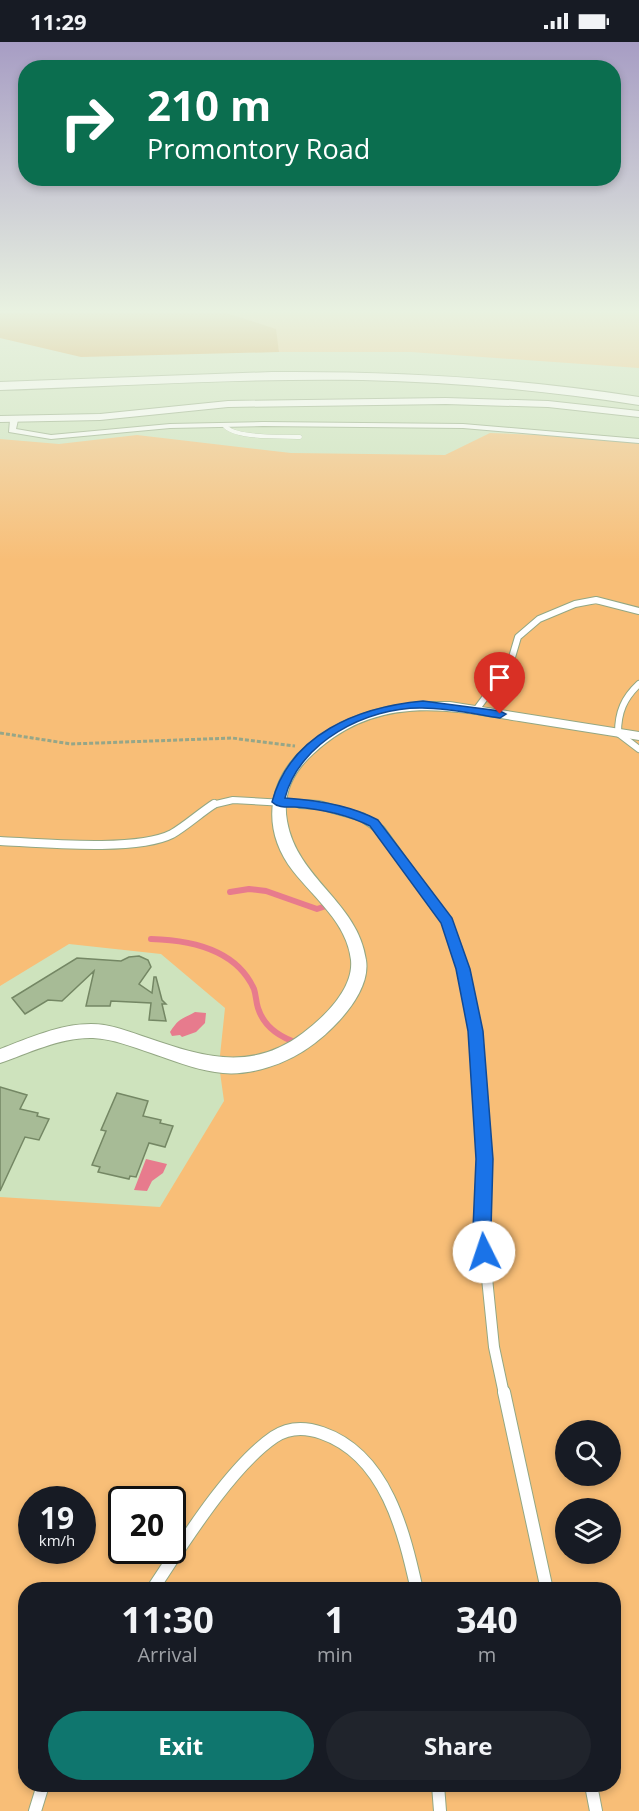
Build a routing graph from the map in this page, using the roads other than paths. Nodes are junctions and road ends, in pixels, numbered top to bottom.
1 (639, 414) edge
2 (0, 420) edge
3 (15, 420) junction
4 (224, 425) junction
5 (300, 437) dead end
6 (639, 441) edge
7 (639, 611) edge
8 (639, 684) edge
9 (477, 710) junction
10 (618, 733) junction
11 (639, 736) edge
12 (639, 749) edge
13 (278, 802) junction
14 (0, 841) edge
15 (0, 1056) edge
16 (157, 1582) edge
17 (415, 1582) edge
18 (545, 1582) edge
19 (41, 1792) edge
20 (439, 1792) edge
21 (592, 1792) edge
22 (35, 1811) edge
23 (440, 1811) edge
24 (596, 1811) edge

1 - 3 main road
2 - 3 main road
3 - 4 street
4 - 5 lane
4 - 6 street
7 - 9 lane
8 - 10 lane
9 - 10 street
9 - 13 street
10 - 11 street
10 - 12 lane
13 - 14 lane
13 - 15 street
13 - 18 lane
16 - 17 lane
19 - 22 lane
20 - 23 lane
21 - 24 lane

